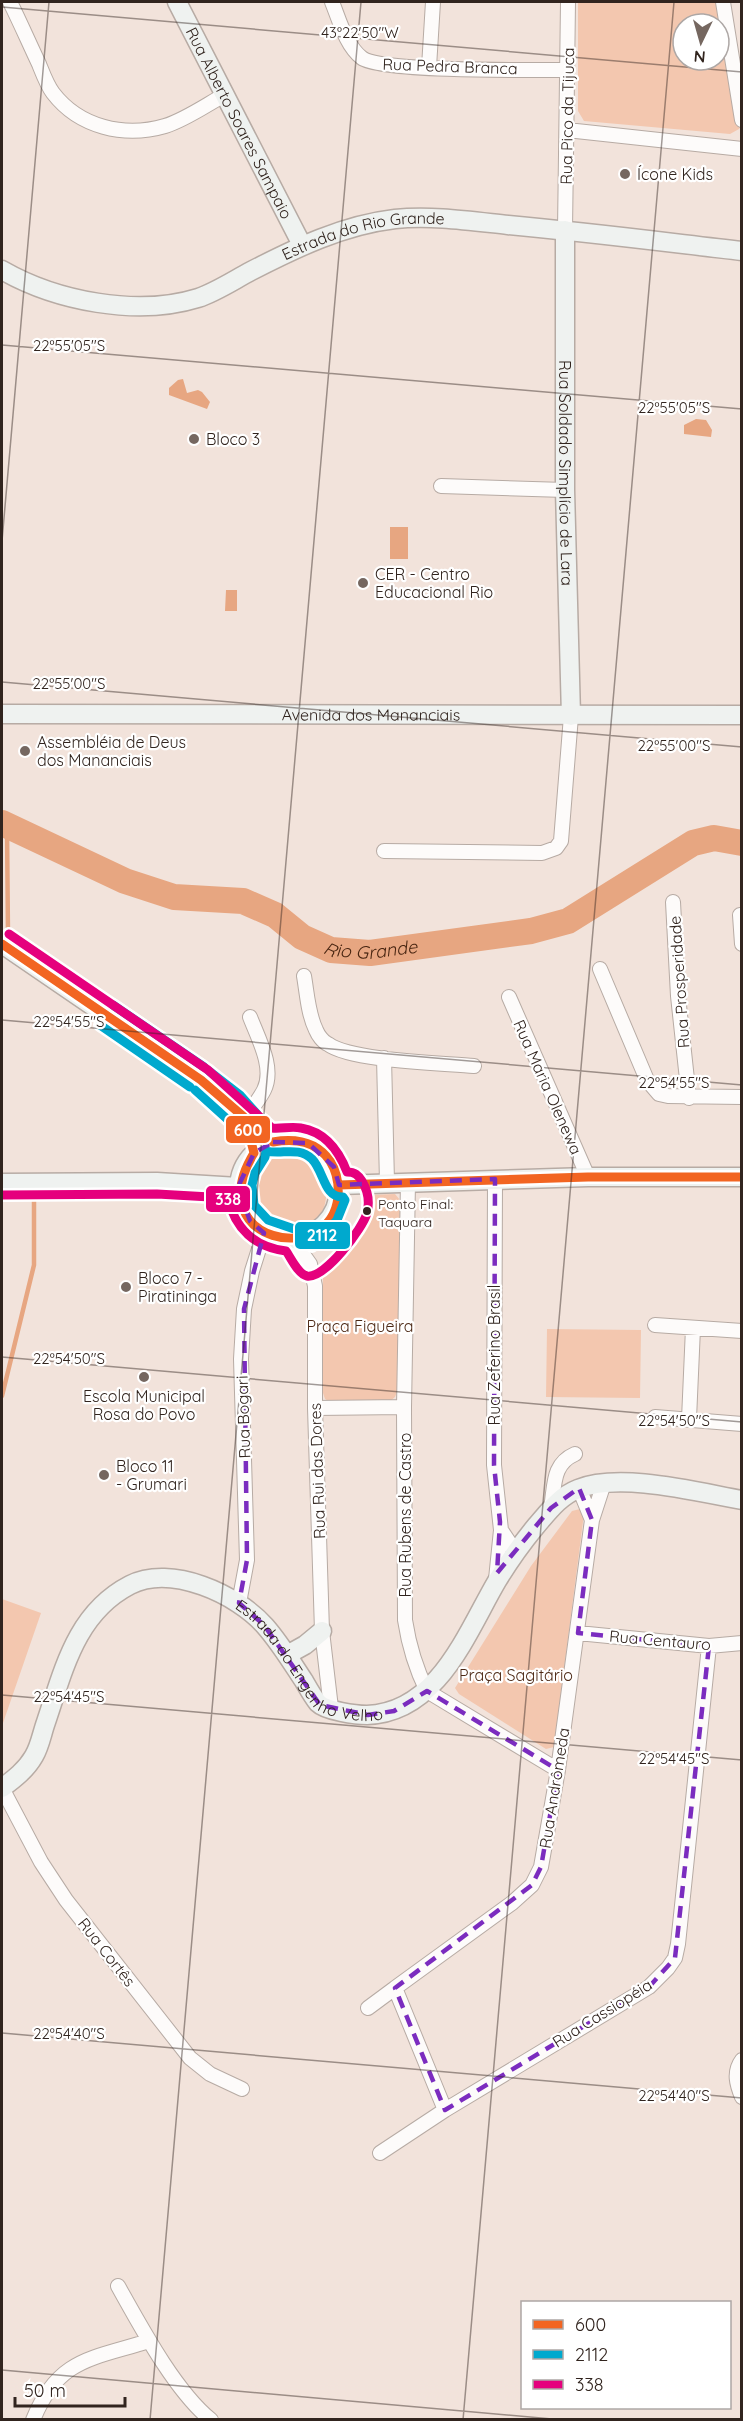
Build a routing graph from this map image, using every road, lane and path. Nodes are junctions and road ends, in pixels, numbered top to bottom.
1 (10, 2) edge
2 (177, 2) edge
3 (332, 2) edge
4 (433, 2) edge
5 (568, 2) edge
6 (723, 2) edge
7 (429, 67) junction
8 (567, 70) junction
9 (226, 94) junction
10 (741, 120) edge
11 (567, 130) junction
12 (741, 149) edge
13 (565, 230) junction
14 (302, 245) junction
15 (741, 251) edge
16 (2, 270) edge
17 (441, 486) dead end
18 (565, 490) junction
19 (2, 714) edge
20 (741, 715) edge
21 (571, 716) junction
22 (384, 851) dead end
23 (673, 902) dead end
24 (740, 915) edge
25 (2, 944) edge
26 (741, 944) edge
27 (600, 969) dead end
28 (304, 976) dead end
29 (509, 997) dead end
30 (250, 1017) dead end
31 (384, 1058) junction
32 (474, 1066) dead end
33 (688, 1098) junction
34 (741, 1098) edge
35 (246, 1120) junction
36 (273, 1142) junction
37 (254, 1153) junction
38 (588, 1177) junction
39 (741, 1177) edge
40 (495, 1179) junction
41 (387, 1182) junction
42 (408, 1182) junction
43 (2, 1183) edge
44 (339, 1185) junction
45 (238, 1187) junction
46 (264, 1233) junction
47 (293, 1240) junction
48 (655, 1325) dead end
49 (693, 1328) junction
50 (741, 1331) edge
51 (404, 1407) junction
52 (315, 1408) junction
53 (655, 1417) dead end
54 (689, 1419) junction
55 (741, 1424) edge
56 (575, 1454) dead end
57 (604, 1483) junction
58 (579, 1488) junction
59 (741, 1500) edge
60 (551, 1508) junction
61 (592, 1520) junction
62 (501, 1530) junction
63 (515, 1551) junction
64 (496, 1582) junction
65 (239, 1603) junction
66 (322, 1631) junction
67 (578, 1632) junction
68 (741, 1643) edge
69 (710, 1646) junction
70 (287, 1655) junction
71 (427, 1690) junction
72 (331, 1708) junction
73 (558, 1770) junction
74 (2, 1788) edge
75 (395, 1988) junction
76 (368, 2008) dead end
77 (741, 2060) edge
78 (242, 2089) dead end
79 (741, 2097) edge
80 (445, 2110) junction
81 (380, 2153) dead end
82 (118, 2286) dead end
83 (149, 2341) junction
84 (33, 2420) edge
85 (211, 2420) edge

1 - 9 street
2 - 9 street, Rua Alberto Soares Sampaio
3 - 7 street, Rua Pedra Branca
4 - 7 street
5 - 8 street, Rua Pico da Tijuca
6 - 10 street
7 - 8 street, Rua Pedra Branca
8 - 11 street, Rua Pico da Tijuca
9 - 14 street, Rua Alberto Soares Sampaio
11 - 12 street
11 - 13 street, Rua Pico da Tijuca
13 - 14 street, Estrada do Rio Grande
13 - 15 street, Estrada do Rio Grande
13 - 18 street, Rua Soldado Simplício de Lara
14 - 16 street, Estrada do Rio Grande
17 - 18 street
18 - 21 street, Rua Soldado Simplício de Lara
19 - 21 street, Avenida dos Mananciais
20 - 21 street, Avenida dos Mananciais
21 - 22 street
23 - 33 street, Rua Prosperidade
24 - 26 street
25 - 35 street
27 - 33 street
28 - 31 street
29 - 38 street, Rua Maria Olenewa
30 - 35 street
31 - 32 street
31 - 41 street
33 - 34 street
35 - 36 street
35 - 37 street
36 - 37 street
36 - 44 street
37 - 45 street
38 - 39 street
38 - 40 street
40 - 42 street
40 - 62 street, Rua Zeferino Brasil
41 - 42 street
41 - 44 street
42 - 51 street, Rua Rubens de Castro
43 - 45 street
44 - 47 street
45 - 46 street
46 - 47 street
46 - 65 street, Rua Bogari
47 - 52 street, Rua Rui das Dores
48 - 49 street
49 - 50 street
49 - 54 street
51 - 52 street
51 - 71 street, Rua Rubens de Castro
52 - 66 street, Rua Rui das Dores
53 - 54 street
54 - 55 street
56 - 60 street
57 - 58 street, Estrada do Engenho Velho
57 - 59 street, Estrada do Engenho Velho
57 - 61 street, Rua Andrômeda
58 - 60 street, Estrada do Engenho Velho
58 - 61 street, Rua Andrômeda
60 - 63 street, Estrada do Engenho Velho
61 - 67 street, Rua Andrômeda
62 - 63 street, Rua Zeferino Brasil
62 - 64 street, Rua Zeferino Brasil
63 - 64 street, Estrada do Engenho Velho
64 - 71 street, Estrada do Engenho Velho
65 - 70 street, Estrada do Engenho Velho
65 - 74 street, Estrada do Engenho Velho
66 - 70 street
66 - 72 street, Rua Rui das Dores
67 - 69 street, Rua Centauro
67 - 73 street, Rua Andrômeda
68 - 69 street, Rua Centauro
69 - 80 street, Rua Cassiopéia
70 - 72 street, Estrada do Engenho Velho
71 - 72 street, Estrada do Engenho Velho
71 - 73 street
73 - 75 street, Rua Andrômeda
74 - 78 street, Rua Cortês
75 - 76 street, Rua Andrômeda
75 - 80 street
77 - 79 street
80 - 81 street, Rua Cassiopéia
82 - 83 street
83 - 84 street
83 - 85 street

